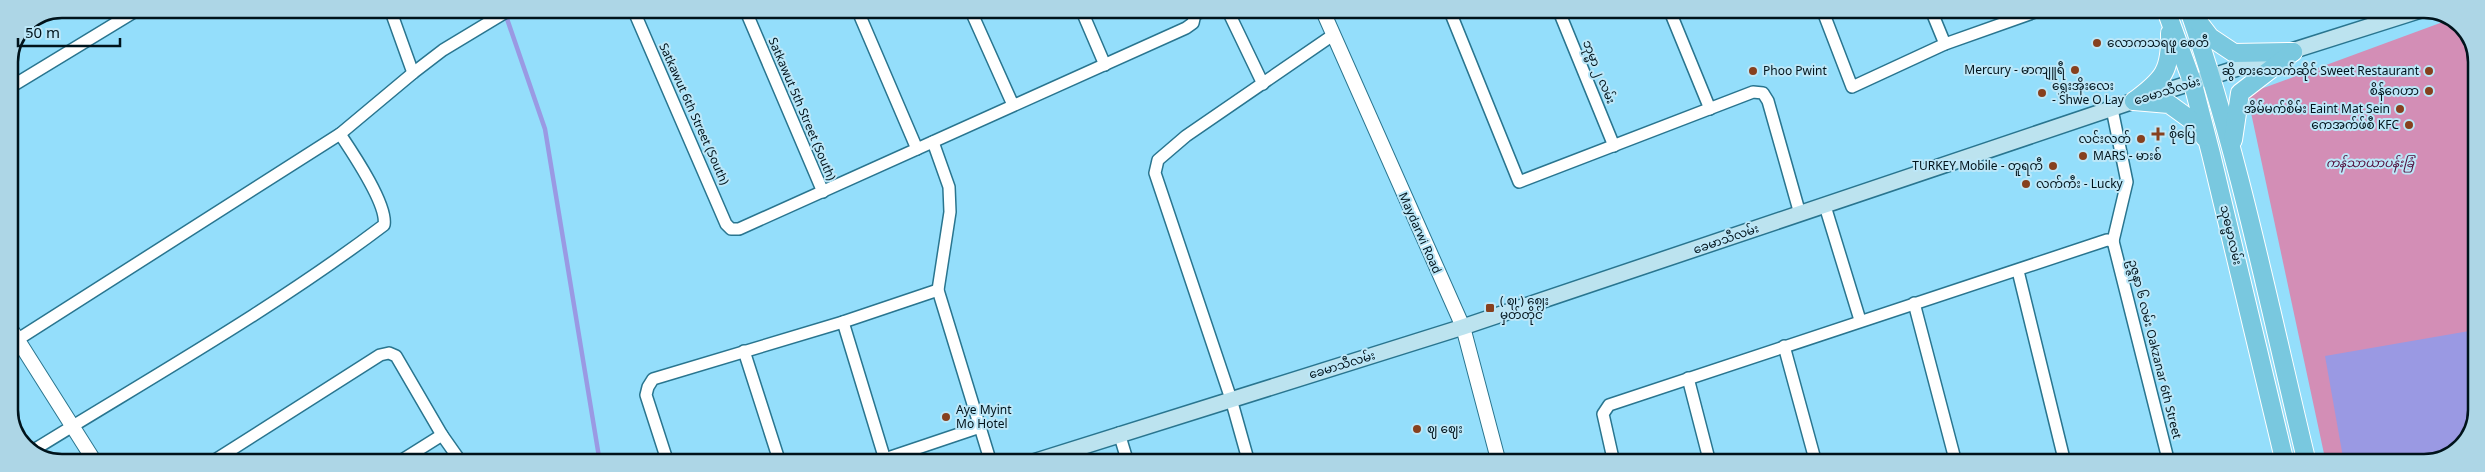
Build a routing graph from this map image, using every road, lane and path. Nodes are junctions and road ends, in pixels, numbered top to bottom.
1 (124, 18) edge
2 (393, 18) edge
3 (494, 18) edge
4 (637, 18) edge
5 (749, 18) edge
6 (861, 18) edge
7 (974, 18) edge
8 (1085, 18) edge
9 (1193, 18) edge
10 (1231, 18) edge
11 (1326, 18) edge
12 (1453, 18) edge
13 (1562, 18) edge
14 (1673, 18) edge
15 (1825, 18) edge
16 (1935, 18) edge
17 (2019, 18) edge
18 (2168, 18) edge
19 (2170, 18) edge
20 (2192, 18) edge
21 (2195, 18) edge
22 (2397, 18) edge
23 (1333, 36) junction
24 (1946, 44) junction
25 (2293, 52) junction
26 (1105, 65) junction
27 (412, 72) junction
28 (2212, 78) junction
29 (18, 83) edge
30 (1262, 84) junction
31 (2193, 84) junction
32 (2134, 101) junction
33 (1013, 105) junction
34 (1710, 109) junction
35 (2112, 109) junction
36 (340, 134) junction
37 (933, 142) junction
38 (1614, 146) junction
39 (2232, 148) junction
40 (917, 149) junction
41 (2211, 154) junction
42 (823, 192) junction
43 (1825, 206) junction
44 (1800, 214) junction
45 (2113, 241) junction
46 (2018, 271) junction
47 (938, 290) junction
48 (1914, 303) junction
49 (1860, 320) junction
50 (843, 322) junction
51 (1463, 327) junction
52 (18, 339) edge
53 (1784, 346) junction
54 (18, 349) edge
55 (744, 350) junction
56 (1688, 378) junction
57 (1231, 399) junction
58 (72, 426) junction
59 (980, 427) junction
60 (1119, 434) junction
61 (442, 435) junction
62 (37, 448) edge
63 (90, 454) edge
64 (225, 454) edge
65 (411, 454) edge
66 (456, 454) edge
67 (665, 454) edge
68 (777, 454) edge
69 (884, 454) edge
70 (905, 454) edge
71 (988, 454) edge
72 (1058, 454) edge
73 (1125, 454) edge
74 (1246, 454) edge
75 (1497, 454) edge
76 (1612, 454) edge
77 (1708, 454) edge
78 (1814, 454) edge
79 (1954, 454) edge
80 (2063, 454) edge
81 (2167, 454) edge
82 (2283, 454) edge
83 (2305, 454) edge

1 - 29 street
2 - 27 street
3 - 27 street
4 - 42 street, Satkawut 6th Street (South)
5 - 42 street, Satkawut 5th Street (South)
6 - 40 street
7 - 33 street
8 - 26 street
9 - 26 street
10 - 30 street
11 - 23 street, Maydarwi Road
12 - 38 street
13 - 38 street, ဘုမ္မာ ၂ လမ်း
14 - 34 street
15 - 24 street
16 - 24 street
17 - 24 street
18 - 32 main road
19 - 31 main road, သုဓမ္မာလမ်း
20 - 28 main road, သုဓမ္မာလမ်း
21 - 25 main road
22 - 25 main road, ခေမာသီလမ်း
23 - 30 street
23 - 51 street, Maydarwi Road
25 - 28 main road, ခေမာသီလမ်း
25 - 39 main road
26 - 33 street
27 - 36 street
28 - 31 main road, ခေမာသီလမ်း
28 - 39 main road, သုဓမ္မာလမ်း
30 - 57 street
31 - 32 main road, ခေမာသီလမ်း
31 - 41 main road, သုဓမ္မာလမ်း
32 - 35 main road, ခေမာသီလမ်း
32 - 41 main road
33 - 37 street
34 - 38 street
34 - 44 street
35 - 43 main road, ခေမာသီလမ်း
35 - 45 street
36 - 52 street
36 - 58 street
37 - 40 street
37 - 47 street
39 - 83 main road, သုဓမ္မာလမ်း
40 - 42 street
41 - 82 main road, သုဓမ္မာလမ်း
43 - 44 main road, ခေမာသီလမ်း
43 - 49 street
44 - 51 main road, ခေမာသီလမ်း
45 - 46 street
45 - 81 street, ဥဇ္ဇနာ ၆ လမ်း Oakzanar 6th Street
46 - 48 street
46 - 80 street
47 - 50 street
47 - 59 street
48 - 49 street
48 - 79 street
49 - 53 street
50 - 55 street
50 - 69 street
51 - 57 main road, ခေမာသီလမ်း
51 - 75 street, Maydarwi Road
53 - 56 street
53 - 78 street
54 - 58 street
55 - 67 street
55 - 68 street
56 - 76 street
56 - 77 street
57 - 60 main road, ခေမာသီလမ်း
57 - 74 street
58 - 62 street
58 - 63 street
59 - 70 street
59 - 71 street
60 - 72 main road, ခေမာသီလမ်း
60 - 73 street
61 - 64 street
61 - 65 street
61 - 66 street

